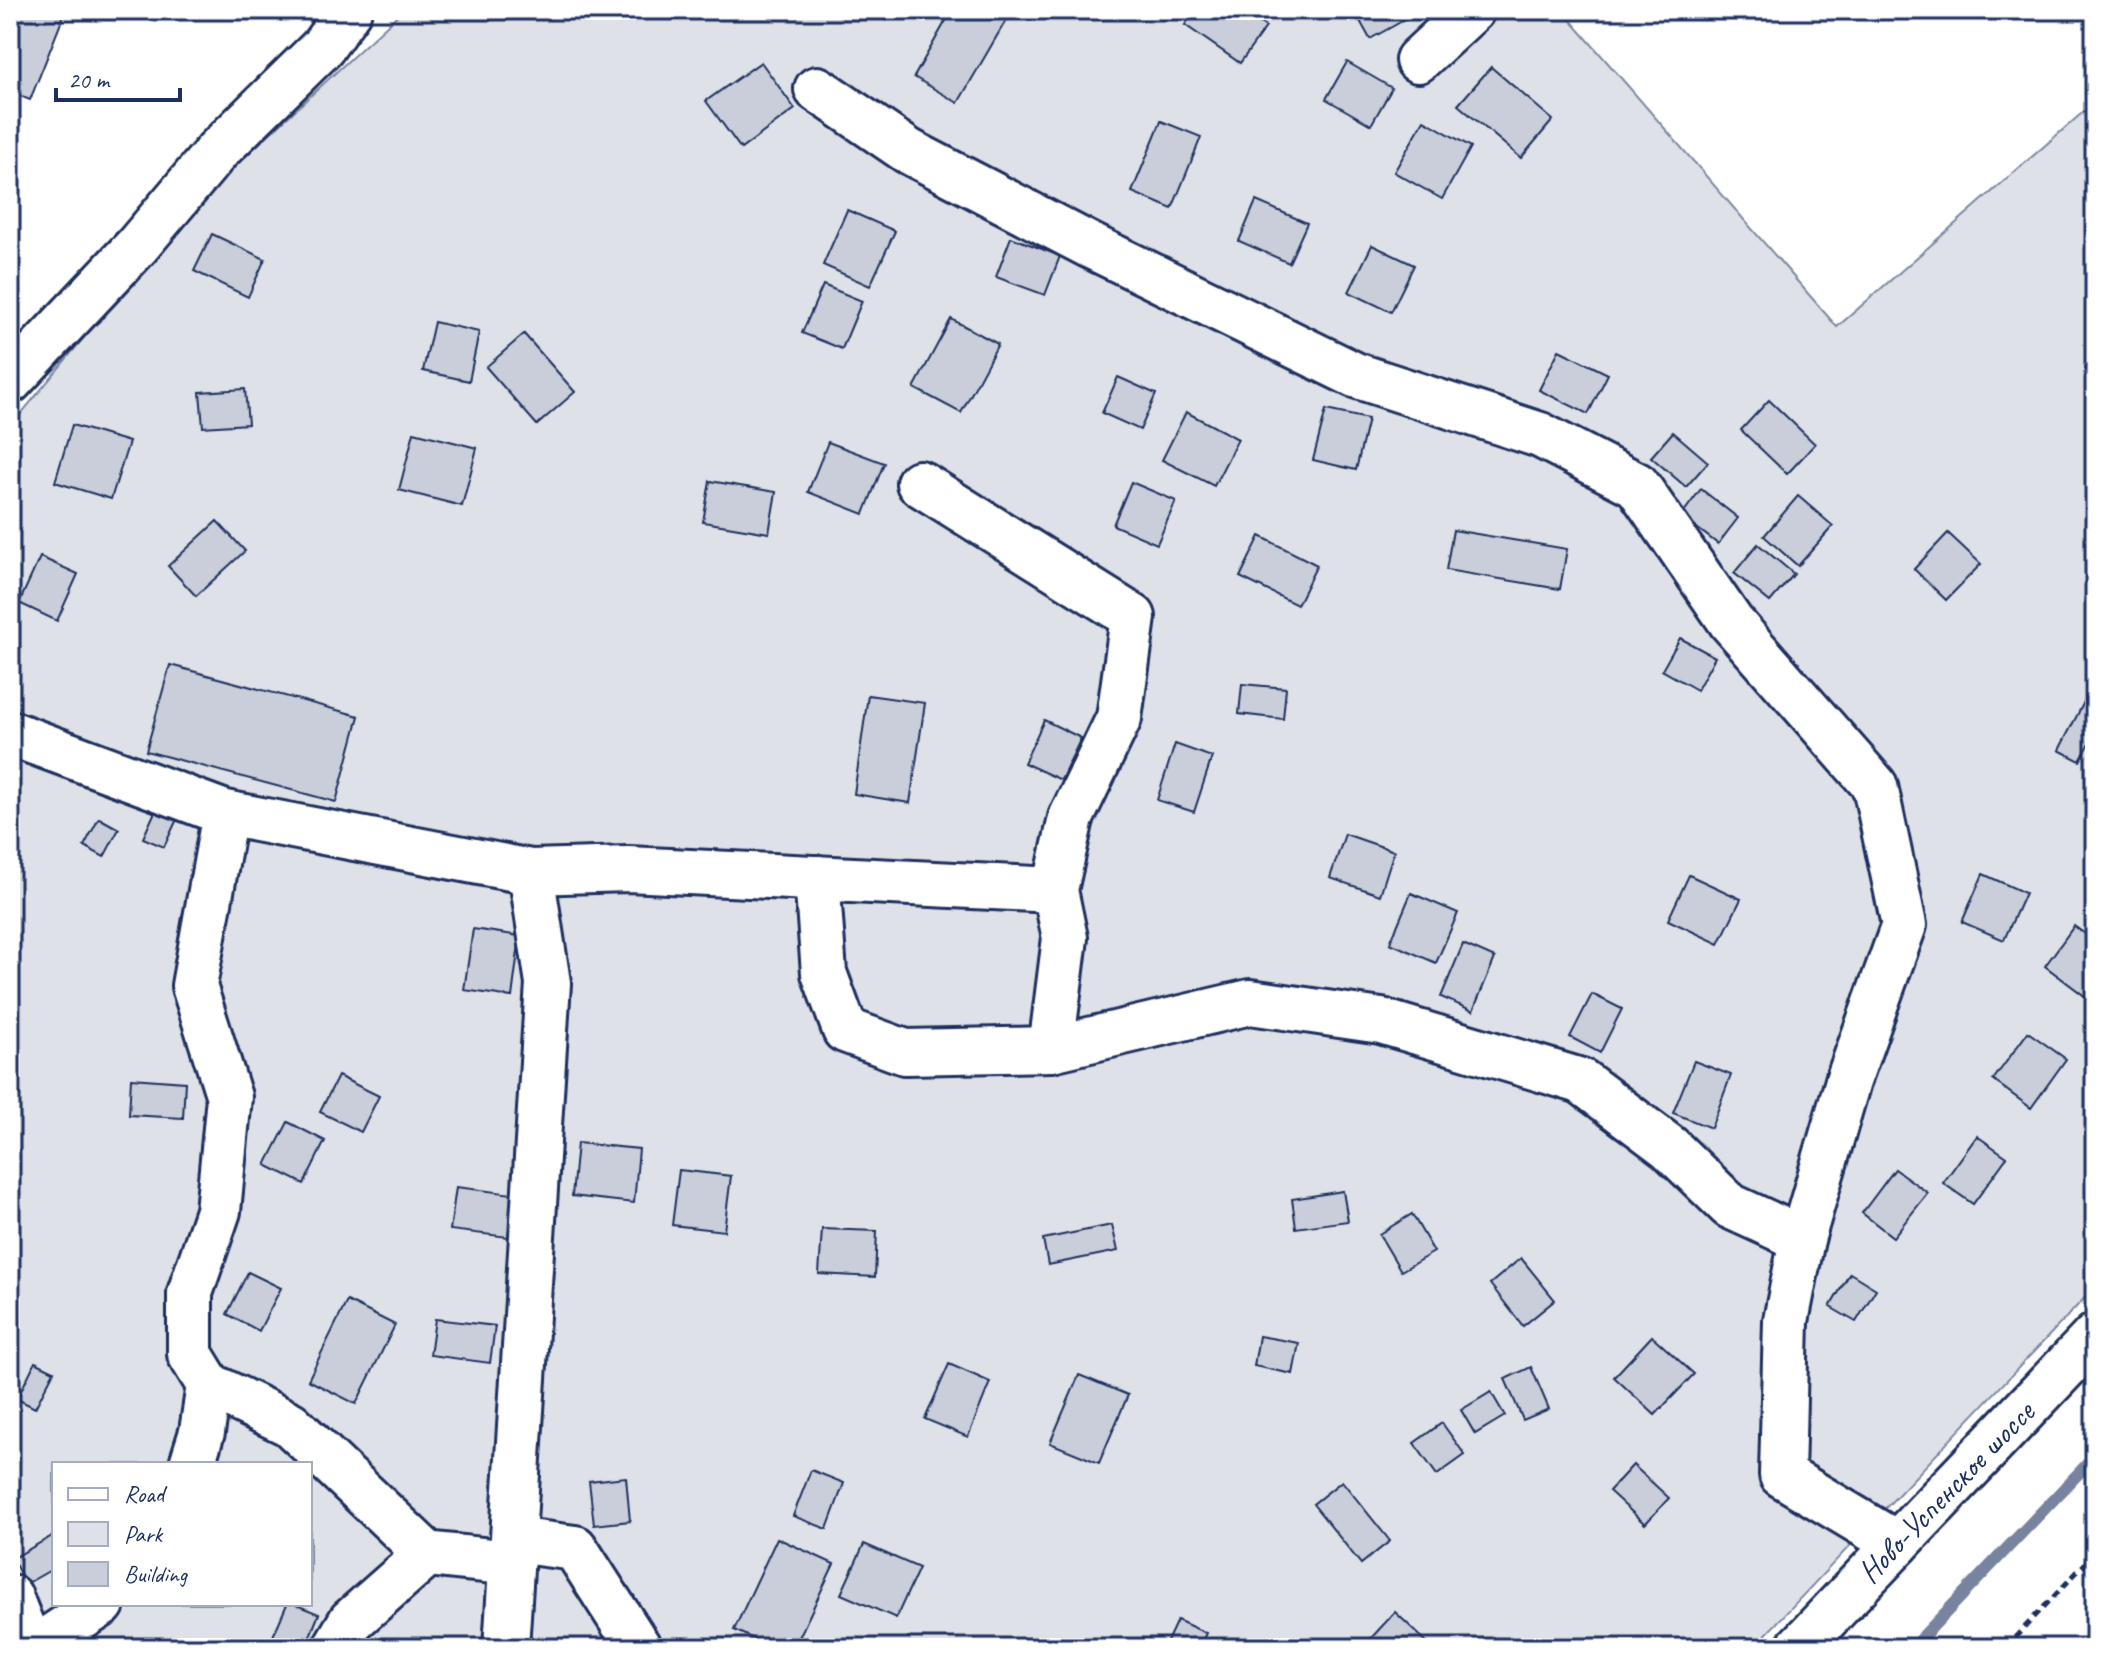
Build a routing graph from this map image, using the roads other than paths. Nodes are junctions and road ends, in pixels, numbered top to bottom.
1 (349, 10) edge
2 (1472, 10) edge
3 (1418, 60) dead end
4 (817, 89) dead end
5 (10, 381) edge
6 (919, 483) dead end
7 (10, 733) edge
8 (225, 813) junction
9 (531, 872) junction
10 (817, 878) junction
11 (1055, 890) junction
12 (1051, 1049) junction
13 (1802, 1239) junction
14 (2095, 1336) edge
15 (209, 1385) junction
16 (193, 1462) edge
17 (1897, 1544) junction
18 (513, 1552) junction
19 (427, 1554) junction
20 (10, 1597) edge
21 (99, 1606) edge
22 (33, 1648) edge
23 (335, 1648) edge
24 (506, 1648) edge
25 (639, 1648) edge
26 (1798, 1648) edge

1 - 5 street
2 - 3 street
4 - 13 street
6 - 11 street
7 - 8 street
8 - 9 street
8 - 15 street
9 - 10 street
9 - 18 street
10 - 11 street
10 - 12 street
11 - 12 street
12 - 13 street
13 - 17 street
14 - 17 street, Ново-Успенское шоссе
15 - 16 street
15 - 19 street
17 - 26 street, Ново-Успенское шоссе
18 - 19 street
18 - 24 street
18 - 25 street
19 - 23 street
20 - 22 street
21 - 22 street

